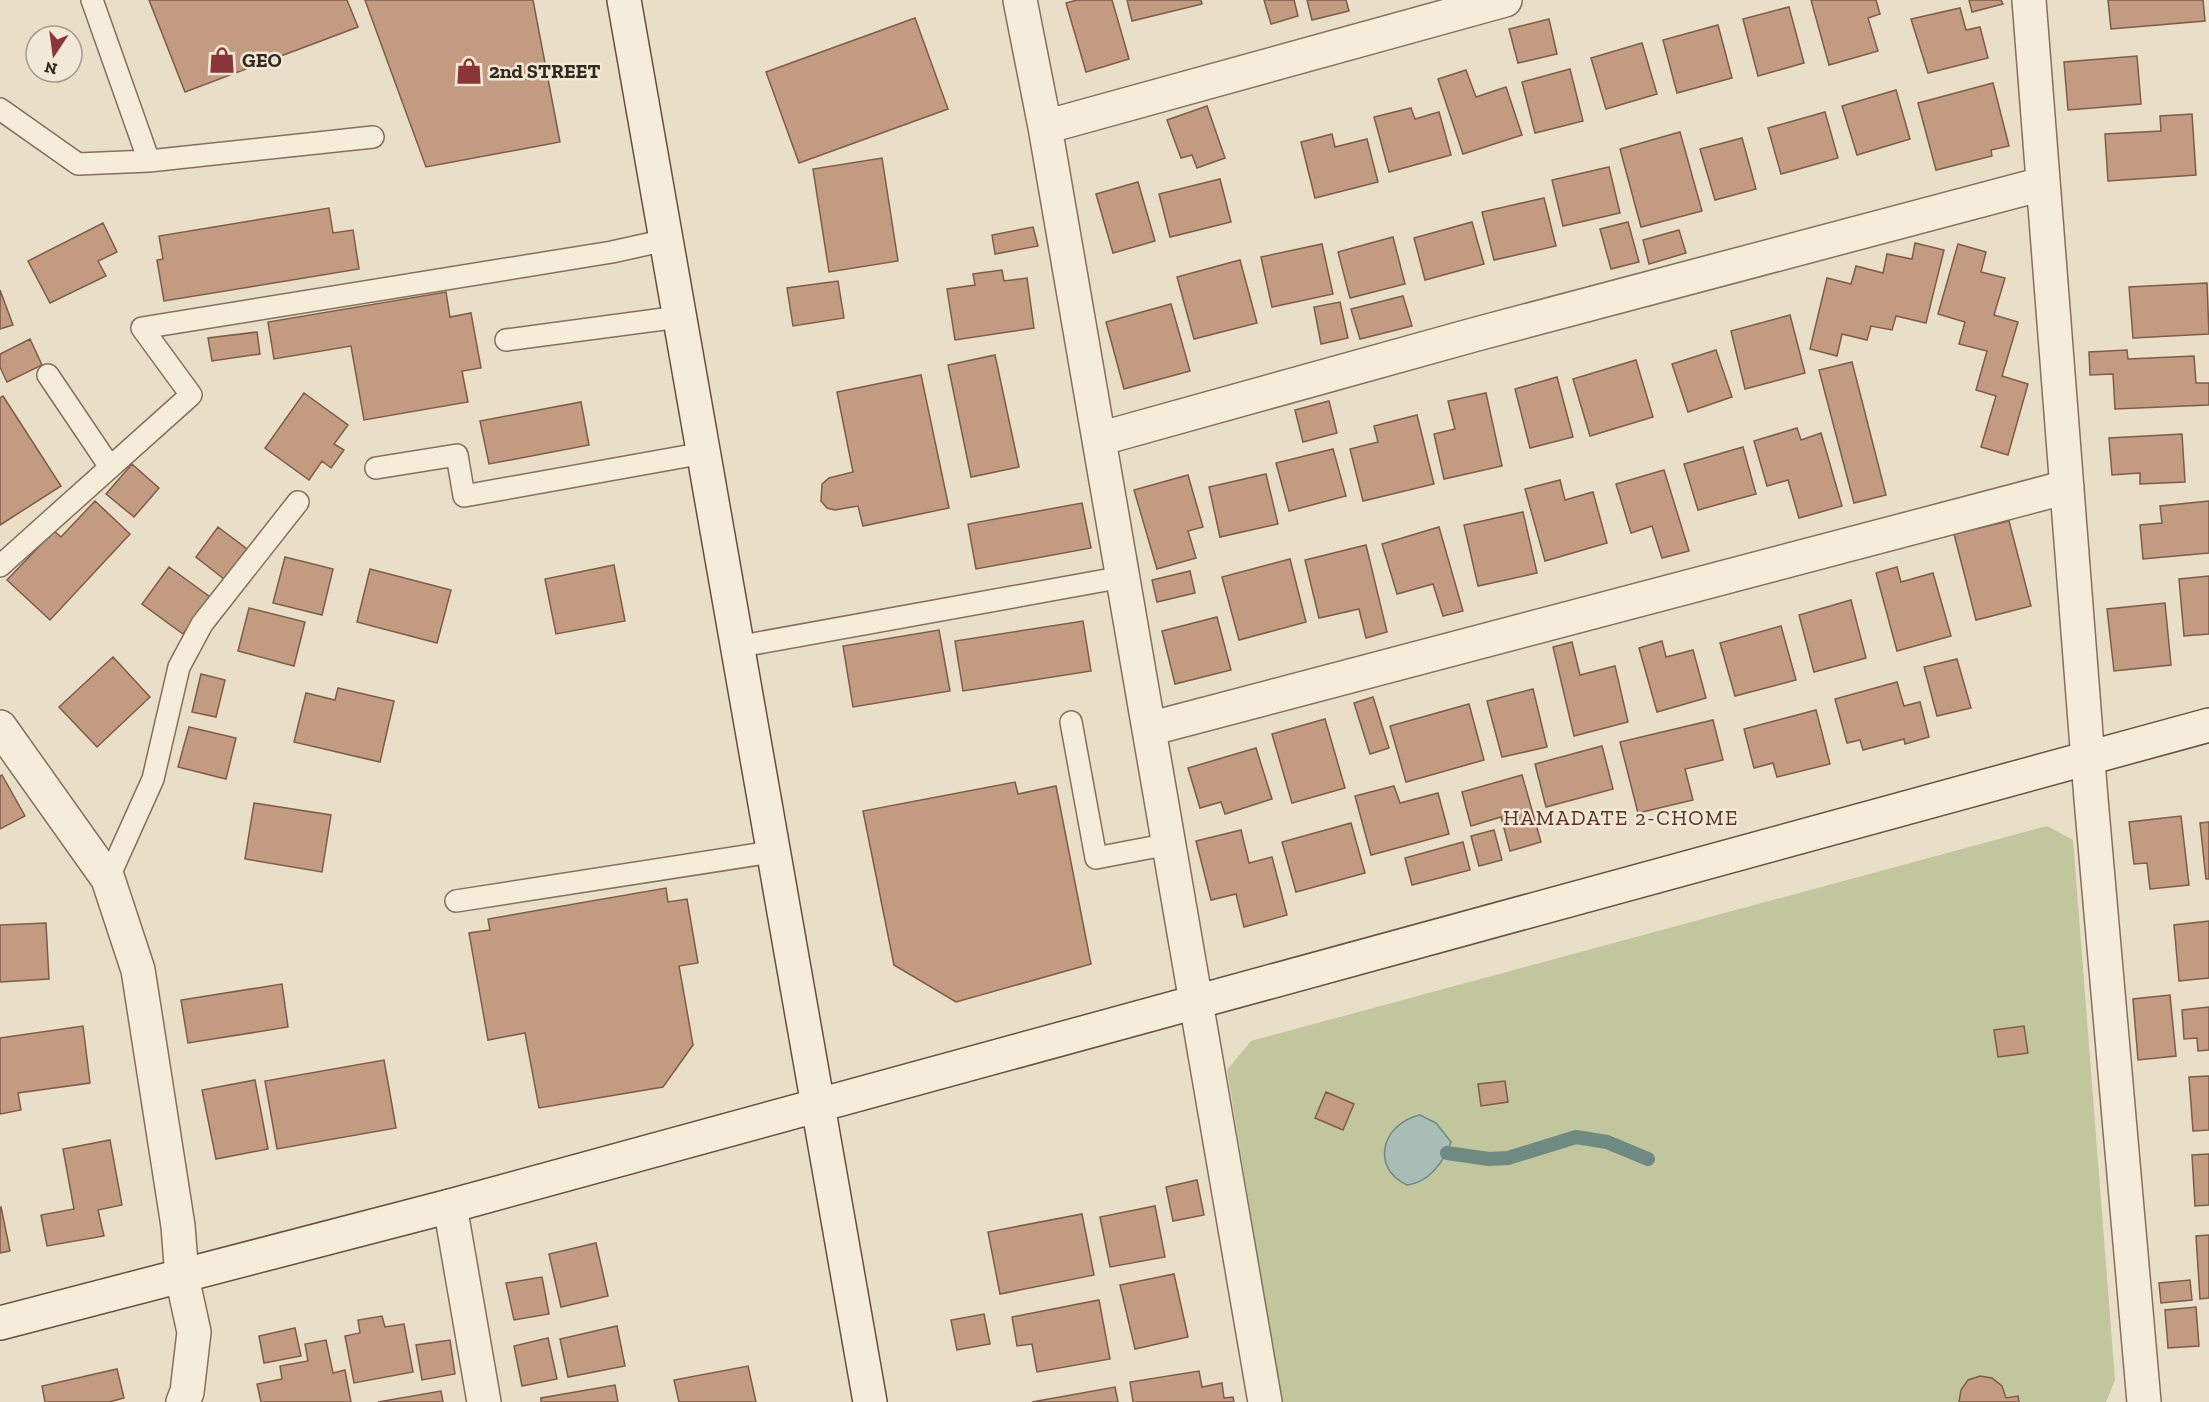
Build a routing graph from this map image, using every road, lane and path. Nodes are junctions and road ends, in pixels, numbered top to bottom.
1 (92, 0) edge
2 (624, 0) edge
3 (1020, 0) edge
4 (1505, 0) edge
5 (2029, 0) edge
6 (0, 109) edge
7 (1045, 127) junction
8 (373, 136) dead end
9 (149, 161) junction
10 (2042, 184) junction
11 (666, 240) junction
12 (679, 317) junction
13 (506, 340) dead end
14 (48, 375) dead end
15 (1099, 438) junction
16 (704, 453) junction
17 (110, 467) junction
18 (376, 468) dead end
19 (2067, 487) junction
20 (298, 502) dead end
21 (0, 566) edge
22 (1123, 577) junction
23 (736, 647) junction
24 (1071, 722) dead end
25 (2209, 726) edge
26 (0, 727) edge
27 (1149, 729) junction
28 (2088, 758) junction
29 (1169, 844) junction
30 (772, 852) junction
31 (108, 879) junction
32 (456, 901) dead end
33 (1196, 1001) junction
34 (816, 1104) junction
35 (450, 1206) junction
36 (182, 1277) junction
37 (0, 1323) edge
38 (183, 1402) edge
39 (484, 1402) edge
40 (870, 1402) edge
41 (1265, 1402) edge
42 (2144, 1402) edge

1 - 9 lane
2 - 11 street
3 - 7 street
4 - 7 street
5 - 10 street
6 - 9 lane
7 - 15 street
8 - 9 lane
10 - 15 street
10 - 19 street
11 - 12 street
11 - 17 lane
12 - 13 lane
12 - 16 street
14 - 17 lane
15 - 22 street
16 - 18 lane
16 - 23 street
17 - 21 lane
19 - 27 street
19 - 28 street
20 - 31 lane
22 - 23 lane
22 - 27 street
23 - 30 street
24 - 29 lane
25 - 28 street
26 - 31 street
27 - 29 street
28 - 33 street
28 - 42 street
29 - 33 street
30 - 32 lane
30 - 34 street
31 - 36 street
33 - 34 street
33 - 41 street
34 - 35 street
34 - 40 street
35 - 36 street
35 - 39 street
36 - 37 street
36 - 38 street

